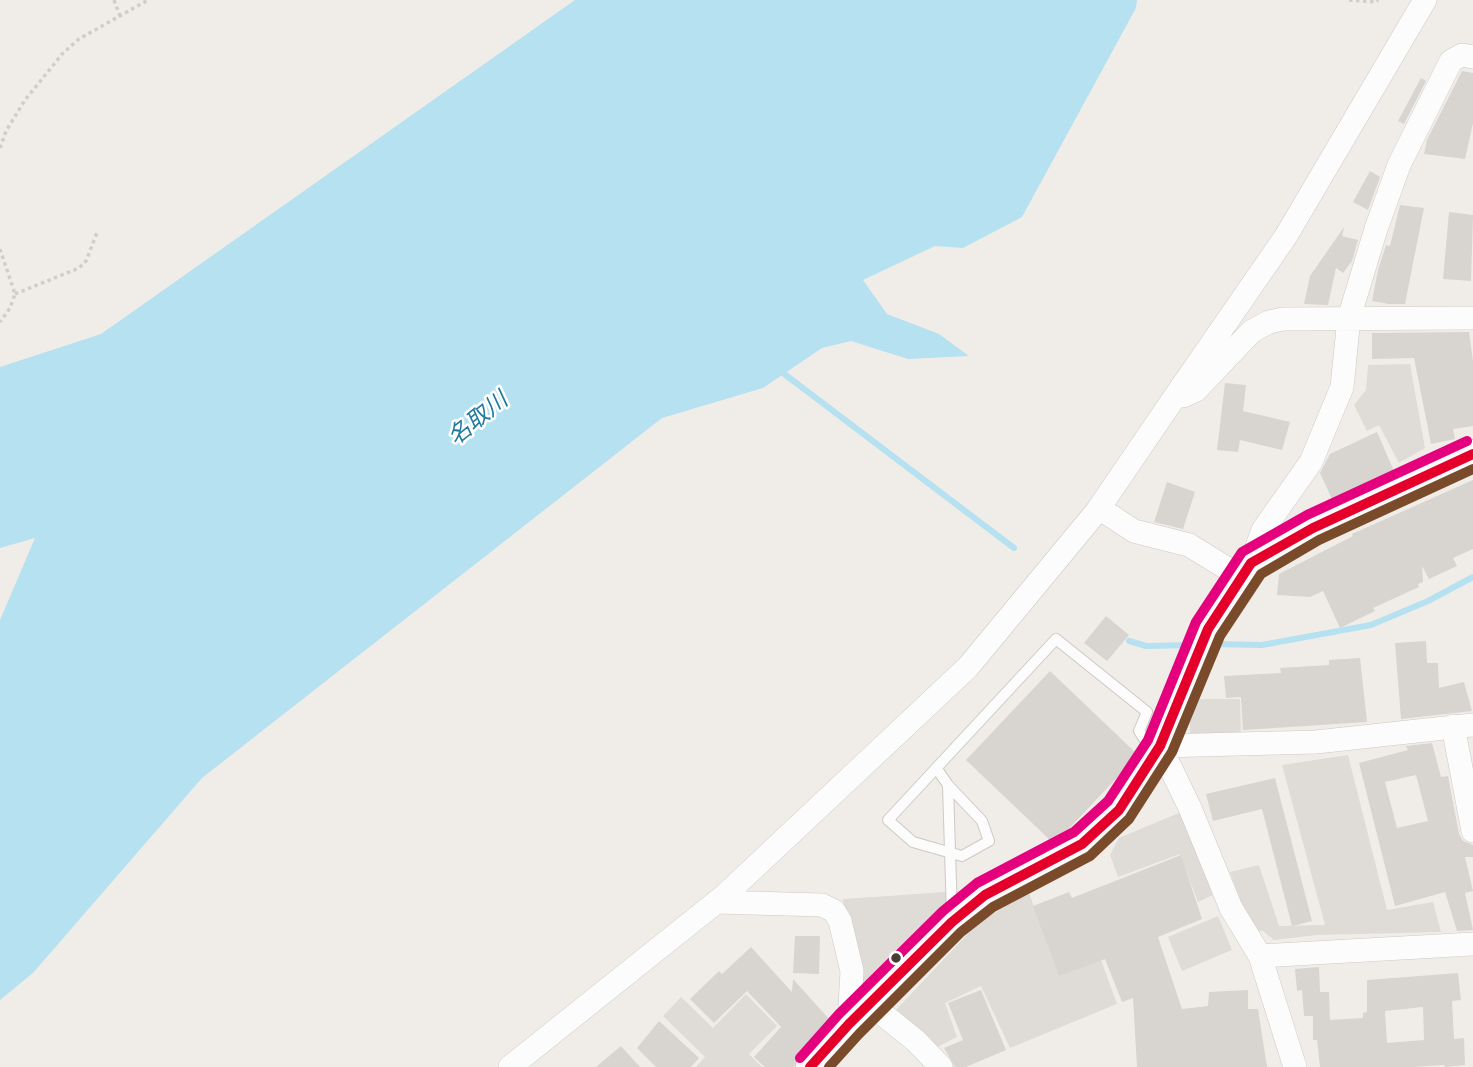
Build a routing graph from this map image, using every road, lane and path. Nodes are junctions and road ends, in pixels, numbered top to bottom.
1 (114, 0) edge
2 (148, 0) edge
3 (1349, 0) edge
4 (1378, 0) edge
5 (1425, 0) edge
6 (120, 16) junction
7 (1473, 57) edge
8 (1, 138) edge
9 (0, 148) edge
10 (98, 230) dead end
11 (0, 249) edge
12 (15, 294) junction
13 (1349, 318) junction
14 (1473, 318) edge
15 (0, 322) edge
16 (1172, 401) junction
17 (1473, 454) edge
18 (1099, 508) junction
19 (1246, 570) junction
20 (1463, 726) edge
21 (1157, 750) junction
22 (937, 769) junction
23 (948, 785) junction
24 (1473, 831) edge
25 (950, 853) junction
26 (716, 902) junction
27 (952, 922) junction
28 (1473, 944) edge
29 (1260, 956) junction
30 (869, 1003) junction
31 (849, 1024) junction
32 (510, 1067) edge
33 (810, 1067) edge
34 (941, 1067) edge
35 (1295, 1067) edge

1 - 6 path
2 - 6 path
3 - 4 path
5 - 16 street
6 - 8 path
7 - 13 street
8 - 9 path
10 - 12 path
11 - 12 path
12 - 15 path
13 - 14 street
13 - 16 street
13 - 19 street
16 - 18 street
17 - 19 street
18 - 19 street
18 - 26 street
19 - 21 street
20 - 21 street
20 - 24 street
21 - 22 lane
21 - 27 street
21 - 29 street
22 - 23 lane
22 - 25 lane
23 - 25 lane
23 - 25 lane
25 - 27 lane
26 - 31 street
26 - 32 street
27 - 30 street
28 - 29 street
29 - 35 street
30 - 31 street
30 - 34 street
31 - 33 street

